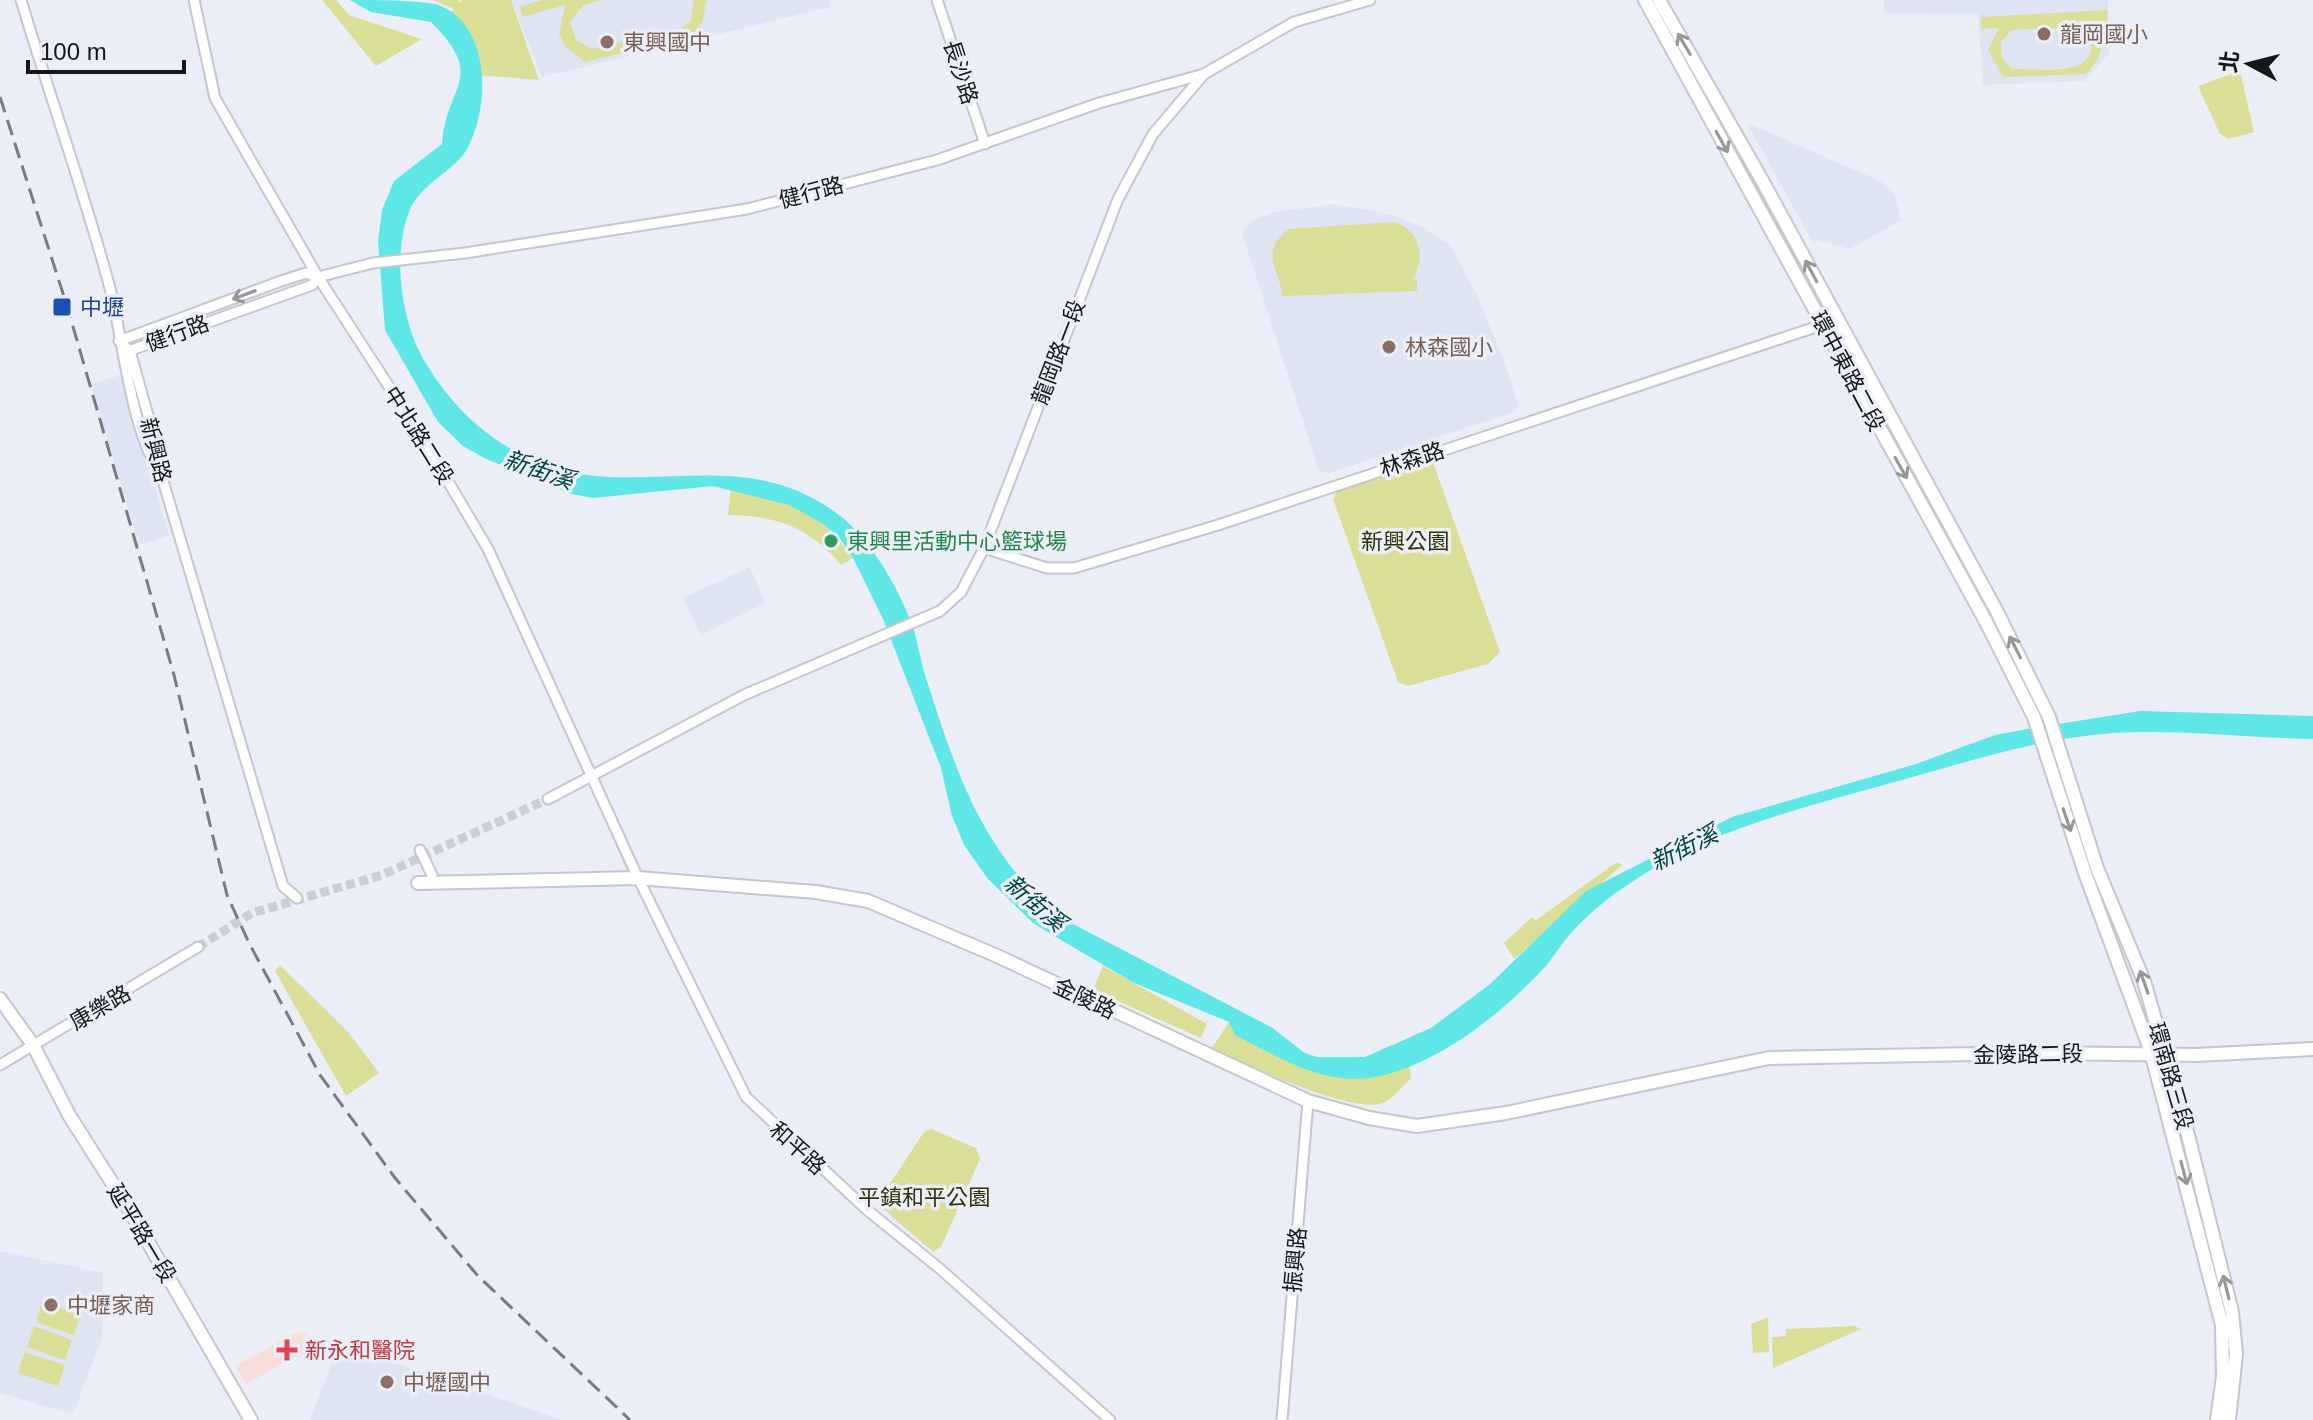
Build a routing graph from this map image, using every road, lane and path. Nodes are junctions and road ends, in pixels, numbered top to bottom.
1 (21, 0) edge
2 (194, 0) edge
3 (937, 0) edge
4 (1370, 0) edge
5 (1645, 0) edge
6 (1659, 0) edge
7 (1204, 74) junction
8 (985, 144) junction
9 (318, 277) junction
10 (1830, 322) junction
11 (119, 341) junction
12 (126, 352) junction
13 (161, 474) junction
14 (984, 548) junction
15 (2058, 744) joint
16 (2044, 746) joint
17 (592, 774) junction
18 (548, 799) tunnel mouth
19 (420, 850) dead end
20 (432, 875) dead end
21 (638, 878) junction
22 (418, 883) dead end
23 (297, 898) dead end
24 (198, 947) tunnel mouth
25 (0, 999) edge
26 (33, 1045) junction
27 (2313, 1049) edge
28 (2151, 1052) junction
29 (2165, 1053) junction
30 (1742, 1063) joint
31 (0, 1065) edge
32 (1308, 1101) junction
33 (251, 1420) edge
34 (1110, 1420) edge
35 (1282, 1420) edge
36 (2217, 1420) edge
37 (2229, 1420) edge

1 - 11 street
2 - 9 street, 中北路二段
3 - 8 street, 長沙路
4 - 7 street
5 -> 10 main road, 環中東路二段
10 -> 6 main road, 環中東路二段
7 - 8 street, 健行路
7 - 14 street, 龍岡路一段
8 - 9 street, 健行路
9 -> 11 street, 健行路
9 - 12 street, 健行路
9 - 17 street, 中北路二段
10 - 14 street, 林森路
15 -> 10 main road, 環中東路二段
10 -> 16 main road, 環中東路二段
11 - 12 street
12 - 13 street, 新興路
12 - 13 street
13 - 23 street, 新興路
14 - 17 street, 龍岡路一段
29 -> 15 main road, 環南路三段
16 -> 28 main road, 環南路三段
17 - 18 street
17 - 21 street, 中北路二段
19 - 20 street
21 - 22 main road, 金陵路
21 - 32 main road, 金陵路
21 - 34 street, 和平路
24 - 26 street, 康樂路
25 - 26 main road, 延平路一段
26 - 31 street, 康樂路
26 - 33 main road, 延平路一段
27 - 29 main road, 金陵路二段
28 - 29 main road, 金陵路二段
28 - 30 main road, 金陵路二段
28 -> 36 main road, 環南路三段
37 -> 29 main road, 環南路三段
30 - 32 main road, 金陵路
32 - 35 street, 振興路

